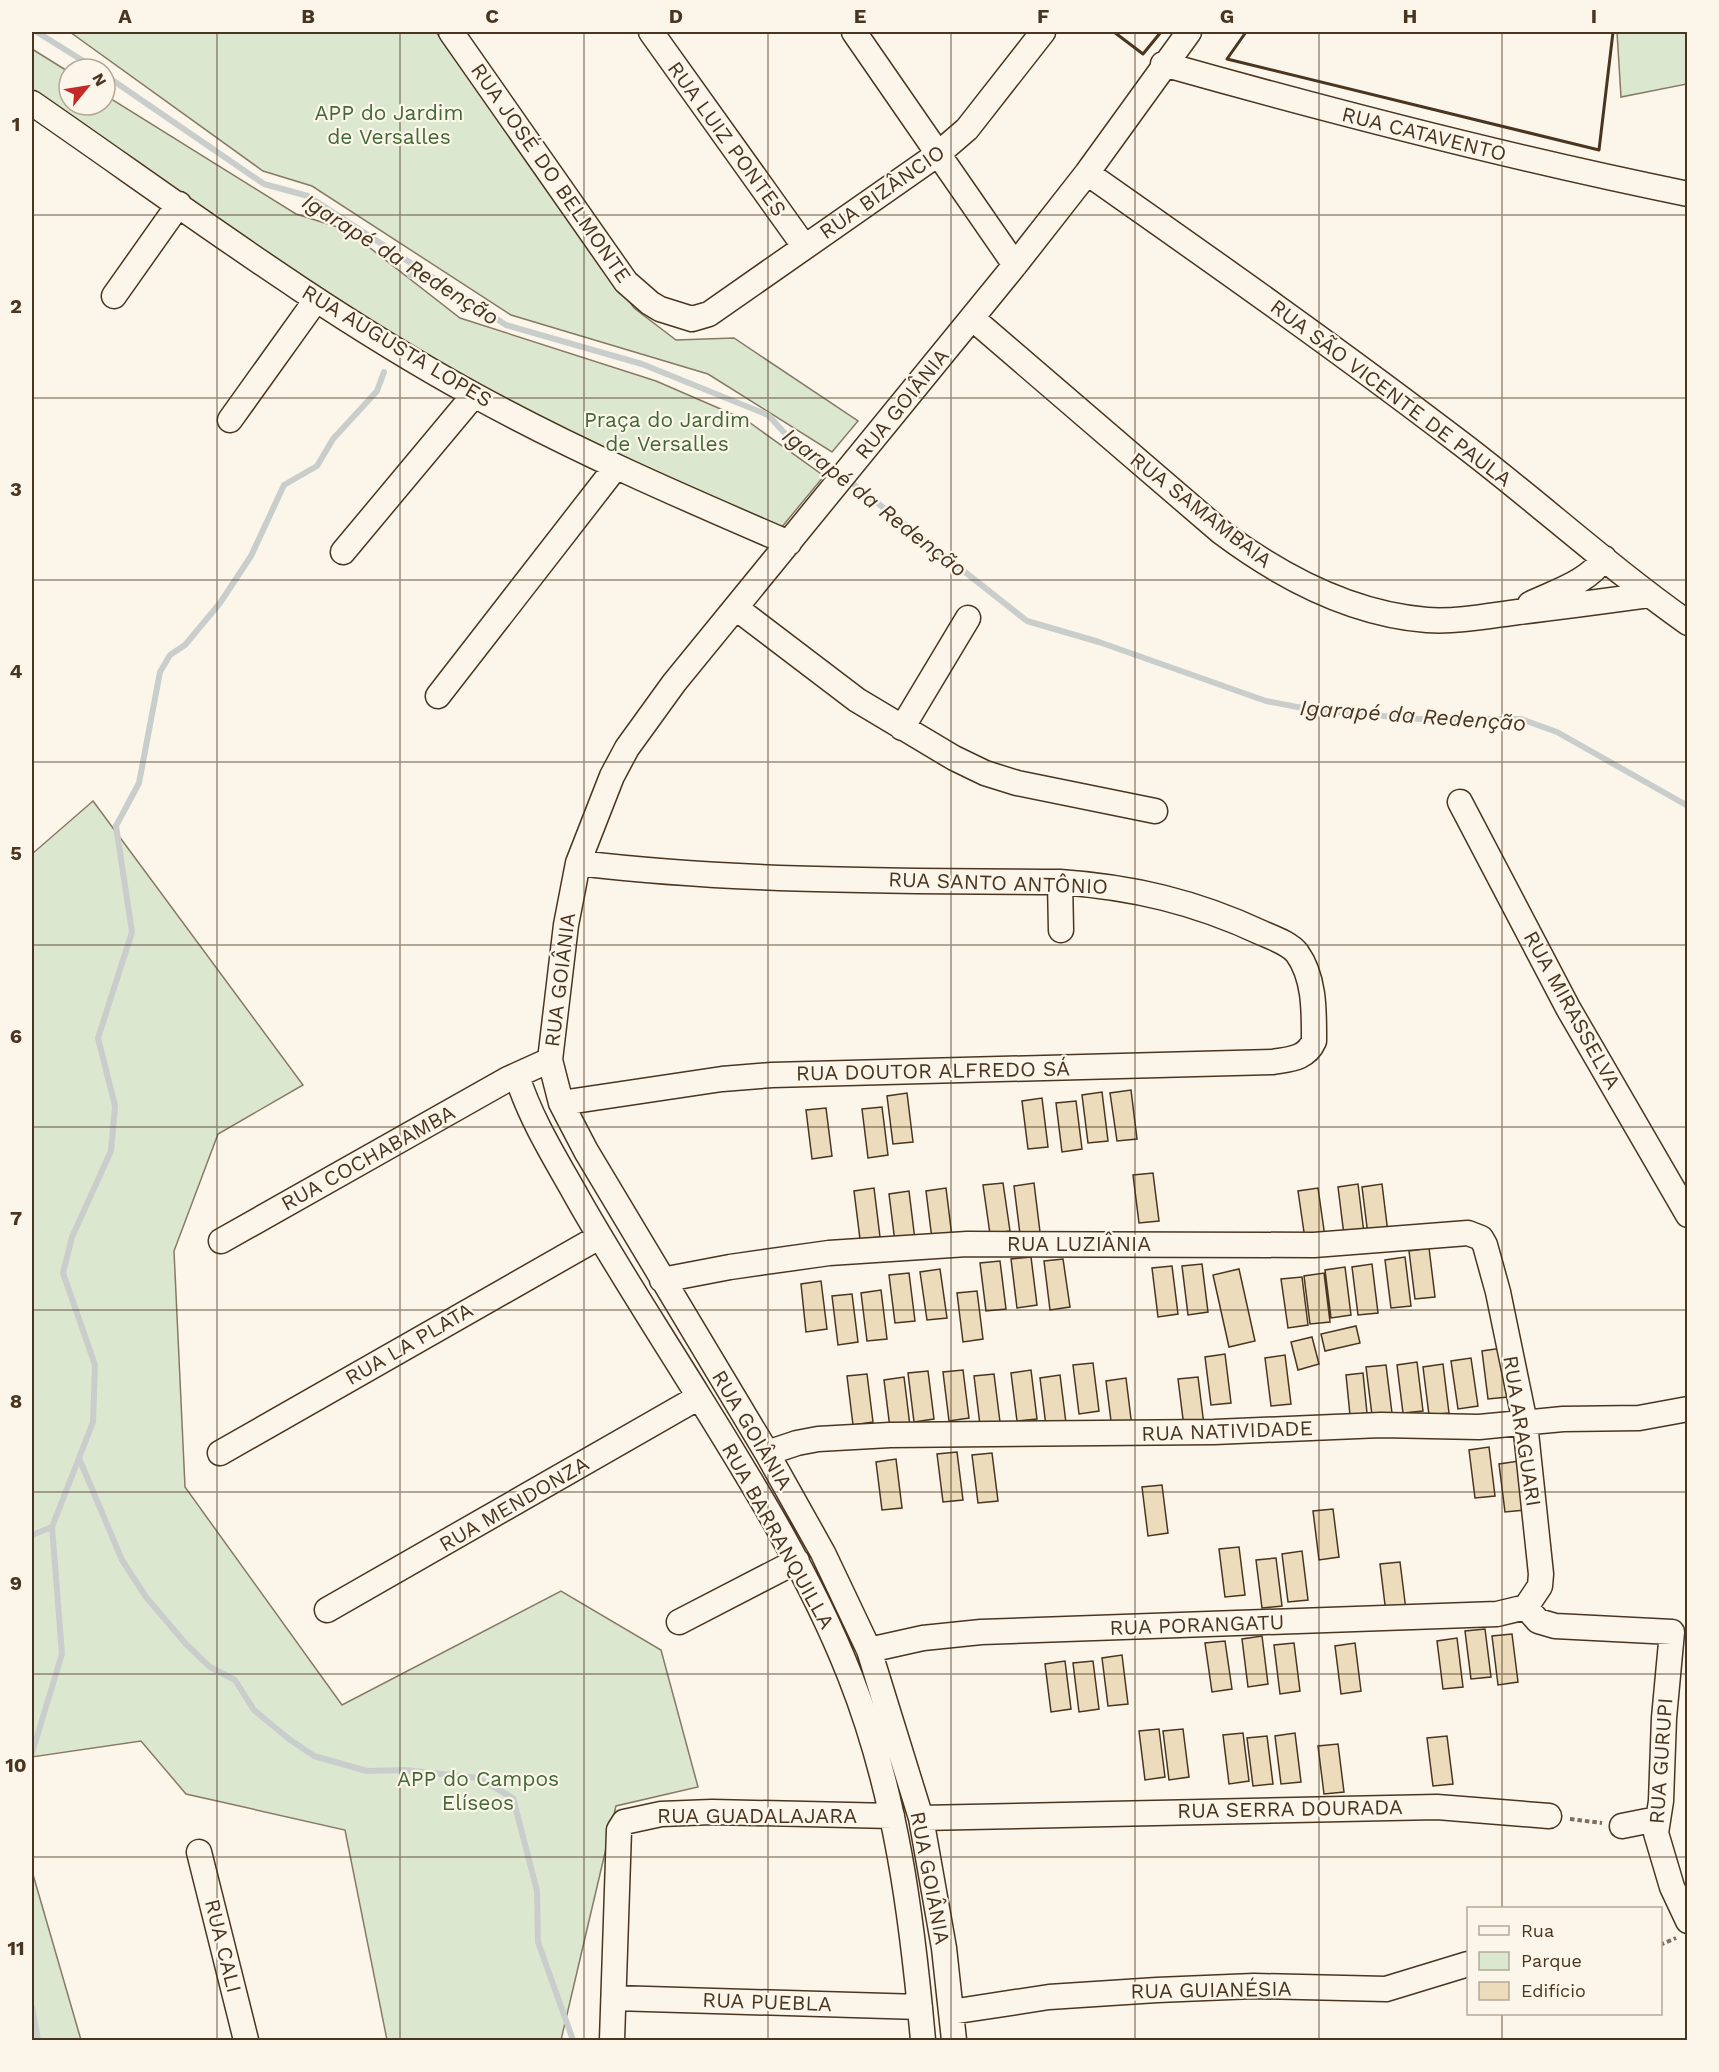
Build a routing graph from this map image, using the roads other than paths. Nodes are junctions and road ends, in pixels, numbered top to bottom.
1 (451, 32) edge
2 (651, 32) edge
3 (854, 32) edge
4 (1043, 32) edge
5 (1189, 32) edge
6 (1163, 64) junction
7 (32, 103) edge
8 (938, 154) junction
9 (1087, 173) junction
10 (1688, 194) edge
11 (178, 204) junction
12 (804, 246) junction
13 (1015, 265) junction
14 (114, 296) dead end
15 (316, 300) junction
16 (972, 318) junction
17 (692, 319) joint
18 (474, 395) junction
19 (230, 420) dead end
20 (615, 468) junction
21 (789, 543) junction
22 (343, 552) dead end
23 (1604, 558) junction
24 (1649, 595) junction
25 (736, 608) junction
26 (1509, 613) junction
27 (968, 618) dead end
28 (1688, 623) edge
29 (438, 696) dead end
30 (902, 728) junction
31 (1460, 802) dead end
32 (1155, 811) dead end
33 (578, 863) junction
34 (1060, 882) junction
35 (1061, 930) dead end
36 (1305, 1054) joint
37 (550, 1060) junction
38 (517, 1076) junction
39 (561, 1103) junction
40 (1688, 1215) edge
41 (599, 1237) junction
42 (221, 1241) dead end
43 (1488, 1253) joint
44 (662, 1280) junction
45 (699, 1396) junction
46 (1688, 1409) edge
47 (1526, 1423) junction
48 (220, 1453) dead end
49 (767, 1454) junction
50 (797, 1561) junction
51 (1526, 1607) junction
52 (327, 1610) dead end
53 (679, 1622) dead end
54 (873, 1659) junction
55 (851, 1678) junction
56 (892, 1816) junction
57 (1549, 1816) road end
58 (921, 1818) junction
59 (1658, 1820) junction
60 (1622, 1826) road end
61 (199, 1852) dead end
62 (1688, 1921) edge
63 (1467, 1964) edge
64 (614, 1998) junction
65 (920, 2007) junction
66 (951, 2012) junction
67 (246, 2040) edge
68 (612, 2040) edge
69 (923, 2040) edge
70 (954, 2040) edge

1 - 17 street, RUA JOSÉ DO BELMONTE
2 - 12 street, RUA LUIZ PONTES
3 - 8 street
4 - 8 street, RUA BIZÂNCIO
5 - 6 street, RUA GOIÂNIA
6 - 9 street, RUA GOIÂNIA
6 - 10 street, RUA CATAVENTO
7 - 11 street, RUA AUGUSTA LOPES
8 - 12 street, RUA BIZÂNCIO
8 - 13 street
9 - 13 street, RUA GOIÂNIA
9 - 23 street, RUA SÃO VICENTE DE PAULA
11 - 14 street
11 - 15 street, RUA AUGUSTA LOPES
12 - 17 street, RUA BIZÂNCIO
13 - 16 street, RUA GOIÂNIA
15 - 18 street, RUA AUGUSTA LOPES
15 - 19 street
16 - 21 street, RUA GOIÂNIA
16 - 26 street, RUA SAMAMBAIA
18 - 20 street, RUA AUGUSTA LOPES
18 - 22 street
20 - 21 street, RUA AUGUSTA LOPES
20 - 29 street
21 - 25 street, RUA GOIÂNIA
23 - 24 street, RUA SÃO VICENTE DE PAULA
23 - 26 street
24 - 26 street, RUA SAMAMBAIA
24 - 28 street, RUA SÃO VICENTE DE PAULA
25 - 30 street
25 - 33 street, RUA GOIÂNIA
27 - 30 street
30 - 32 street
31 - 40 street, RUA MIRASSELVA
33 - 34 street, RUA SANTO ANTÔNIO
33 - 37 street, RUA GOIÂNIA
34 - 35 street
34 - 36 street, RUA SANTO ANTÔNIO
36 - 39 street, RUA DOUTOR ALFREDO SÁ
37 - 38 street, RUA COCHABAMBA
37 - 39 street, RUA GOIÂNIA
38 - 41 street, RUA BARRANQUILLA
38 - 42 street, RUA COCHABAMBA
39 - 44 street, RUA GOIÂNIA
41 - 45 street, RUA BARRANQUILLA
41 - 48 street, RUA LA PLATA
43 - 44 street, RUA LUZIÂNIA
43 - 47 street, RUA ARAGUARI
44 - 49 street, RUA GOIÂNIA
45 - 50 street, RUA BARRANQUILLA
45 - 52 street, RUA MENDONZA
46 - 47 street, RUA NATIVIDADE
47 - 49 street, RUA NATIVIDADE
47 - 51 street, RUA ARAGUARI
49 - 54 street, RUA GOIÂNIA
50 - 53 street
50 - 55 street, RUA BARRANQUILLA
51 - 54 street, RUA PORANGATU
51 - 59 street, RUA GURUPI
54 - 55 street, RUA PORANGATU
54 - 58 street, RUA GOIÂNIA
55 - 56 street, RUA BARRANQUILLA
56 - 64 street, RUA GUADALAJARA
56 - 65 street, RUA BARRANQUILLA
57 - 58 street, RUA SERRA DOURADA
58 - 66 street, RUA GOIÂNIA
59 - 60 street
59 - 62 street, RUA GURUPI
61 - 67 street, RUA CALI
63 - 66 street, RUA GUIANÉSIA
64 - 65 street, RUA PUEBLA
64 - 68 street
65 - 69 street, RUA BARRANQUILLA
66 - 70 street, RUA GOIÂNIA

